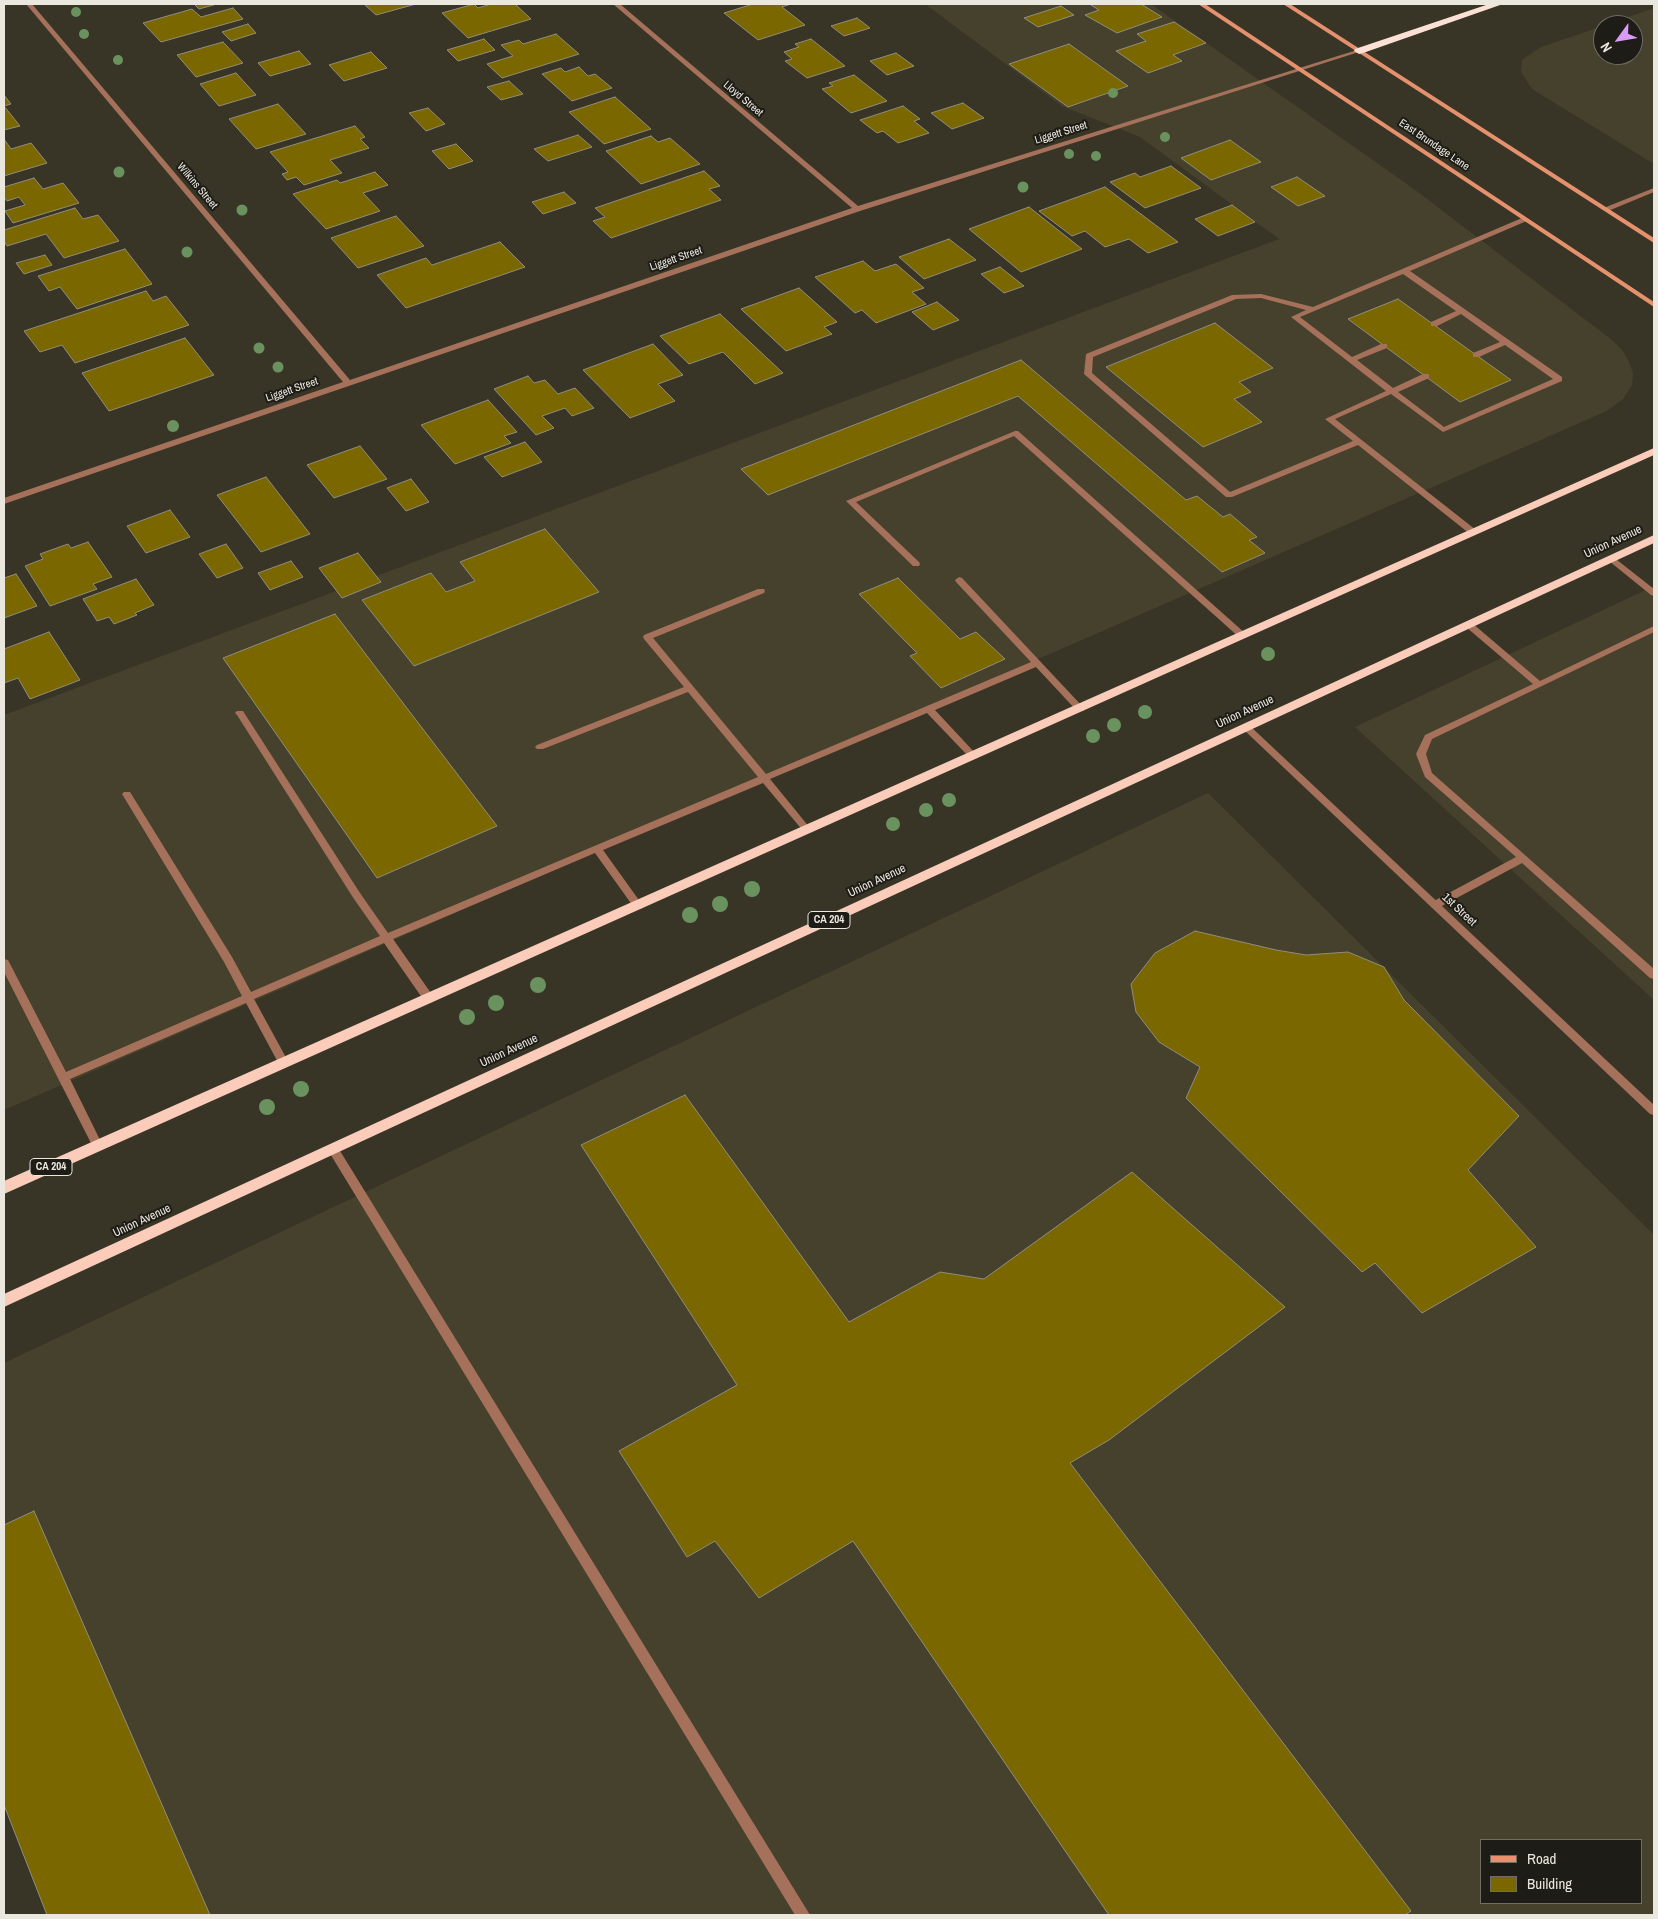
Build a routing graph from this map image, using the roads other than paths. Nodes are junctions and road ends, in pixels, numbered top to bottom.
1 (29, 4) edge
2 (616, 4) edge
3 (1201, 4) edge
4 (1286, 4) edge
5 (1498, 4) edge
6 (1359, 51) junction
7 (1300, 70) junction
8 (1654, 190) edge
9 (857, 209) junction
10 (1605, 209) junction
11 (1526, 220) junction
12 (1654, 241) edge
13 (1404, 271) junction
14 (1654, 305) edge
15 (1314, 309) junction
16 (1462, 311) junction
17 (1434, 324) dead end
18 (1506, 342) junction
19 (1384, 346) dead end
20 (1476, 355) dead end
21 (1351, 360) junction
22 (1426, 376) dead end
23 (348, 382) junction
24 (1392, 391) junction
25 (1359, 442) junction
26 (1654, 451) edge
27 (4, 501) edge
28 (1473, 532) junction
29 (1654, 539) edge
30 (1612, 559) junction
31 (916, 564) dead end
32 (959, 580) dead end
33 (761, 590) dead end
34 (1654, 593) edge
35 (1469, 625) junction
36 (1654, 629) edge
37 (1243, 636) junction
38 (1037, 663) junction
39 (1539, 685) junction
40 (690, 688) junction
41 (1080, 709) junction
42 (930, 710) junction
43 (240, 713) dead end
44 (1247, 728) junction
45 (540, 747) dead end
46 (973, 756) junction
47 (766, 780) junction
48 (127, 794) dead end
49 (807, 830) junction
50 (598, 850) junction
51 (1523, 858) junction
52 (1435, 905) junction
53 (638, 906) junction
54 (386, 938) junction
55 (4, 963) edge
56 (1654, 975) edge
57 (248, 998) junction
58 (429, 998) junction
59 (284, 1063) junction
60 (64, 1078) junction
61 (1654, 1111) edge
62 (98, 1146) junction
63 (333, 1149) junction
64 (4, 1188) edge
65 (4, 1301) edge
66 (803, 1915) edge

1 - 23 street, Wilkins Street
2 - 9 street, Lloyd Street
3 - 7 main road, East Brundage Lane
4 - 6 main road
5 - 6 highway
6 - 7 street, Liggett Street
6 - 10 main road
7 - 9 street, Liggett Street
7 - 11 main road, East Brundage Lane
8 - 10 street
9 - 23 street, Liggett Street
10 - 12 main road
11 - 13 street
11 - 14 main road, East Brundage Lane
13 - 15 street
13 - 16 street
15 - 21 street
15 - 25 street
16 - 17 street
16 - 18 street
18 - 20 street
18 - 24 street
19 - 21 street
21 - 24 street
22 - 24 street
23 - 27 street, Liggett Street
24 - 25 street
25 - 28 street
26 - 28 highway, CA 204
28 - 37 highway, CA 204
29 - 30 highway, Union Avenue / CA 204
30 - 34 street
30 - 35 highway, Union Avenue / CA 204
31 - 37 street
32 - 38 street
33 - 40 street
35 - 39 street
35 - 44 highway, Union Avenue / CA 204
36 - 39 street
37 - 41 highway, CA 204
38 - 41 street
38 - 42 street
39 - 51 street
40 - 45 street
40 - 47 street
41 - 46 highway, CA 204
42 - 46 street
42 - 47 street
43 - 54 street
44 - 52 street, 1st Street
44 - 63 highway, Union Avenue / CA 204
46 - 49 highway, CA 204
47 - 49 street
47 - 50 street
48 - 57 street
49 - 53 highway, CA 204
50 - 53 street
50 - 54 street
51 - 52 street
51 - 56 street
52 - 61 street, 1st Street
53 - 58 highway, CA 204
54 - 57 street
54 - 58 street
55 - 60 street
57 - 59 street
57 - 60 street
58 - 59 highway, CA 204
59 - 62 highway, CA 204
60 - 62 street
62 - 64 highway, CA 204
63 - 65 highway, Union Avenue / CA 204
63 - 66 street

